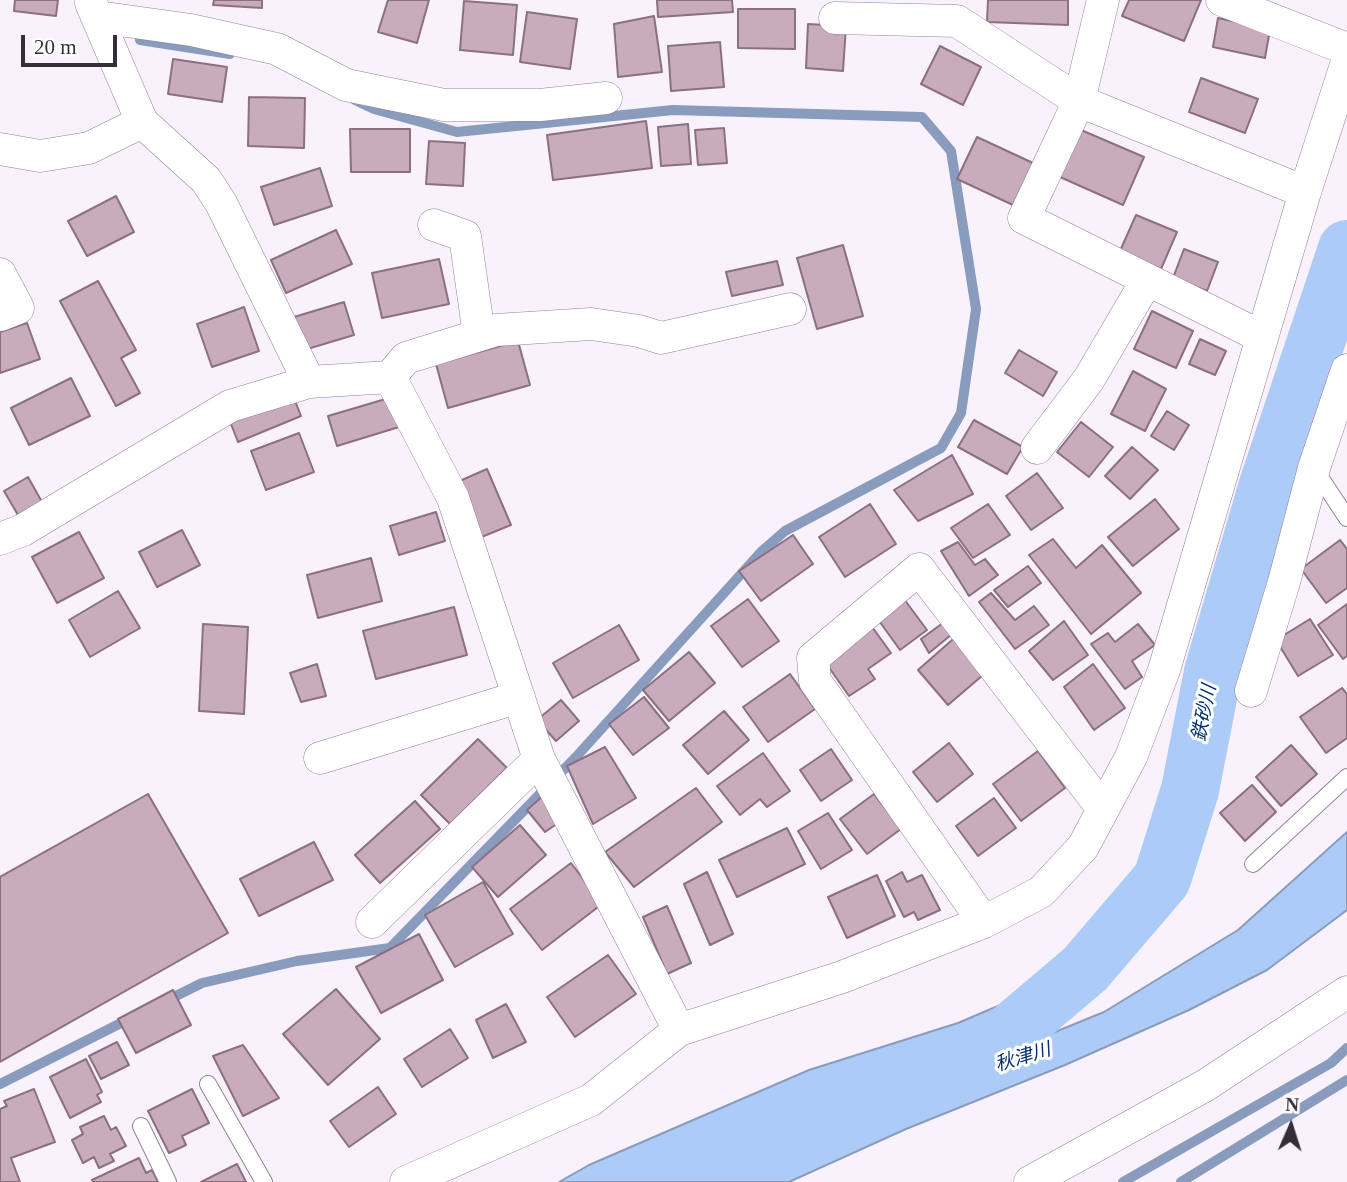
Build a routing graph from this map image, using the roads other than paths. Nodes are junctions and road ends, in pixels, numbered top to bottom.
1 (1103, 0) edge
2 (1222, 0) edge
3 (94, 8) edge
4 (957, 11) edge
5 (835, 18) dead end
6 (1347, 49) edge
7 (1347, 62) edge
8 (606, 98) dead end
9 (1079, 101) junction
10 (142, 122) junction
11 (0, 149) edge
12 (1305, 192) junction
13 (434, 225) dead end
14 (0, 274) edge
15 (1147, 280) junction
16 (790, 309) dead end
17 (0, 315) edge
18 (479, 335) junction
19 (1262, 337) junction
20 (1347, 370) edge
21 (390, 377) junction
22 (309, 382) junction
23 (1037, 448) dead end
24 (1314, 468) junction
25 (1347, 518) edge
26 (0, 539) edge
27 (1251, 691) dead end
28 (519, 697) junction
29 (320, 758) dead end
30 (539, 759) junction
31 (1347, 777) edge
32 (1103, 809) junction
33 (1253, 864) dead end
34 (372, 922) dead end
35 (984, 922) junction
36 (1347, 992) edge
37 (680, 1030) junction
38 (208, 1084) dead end
39 (141, 1126) dead end
40 (168, 1182) edge
41 (264, 1182) edge
42 (407, 1182) edge
43 (1030, 1182) edge

1 - 9 street
2 - 6 street
3 - 8 street
3 - 10 street
4 - 5 street
4 - 9 street
7 - 12 street
9 - 12 street
9 - 15 street
10 - 11 street
10 - 22 street
12 - 19 street
13 - 18 street
14 - 17 street
15 - 19 street
15 - 23 street
16 - 18 street
18 - 21 street
19 - 32 street
20 - 24 street
21 - 22 street
21 - 28 street
22 - 26 street
24 - 25 lane
24 - 27 street
28 - 29 street
28 - 30 street
30 - 34 street
30 - 37 street
31 - 33 lane
32 - 35 street
32 - 35 street
35 - 37 street
36 - 43 street
37 - 42 street
38 - 41 lane
39 - 40 lane

